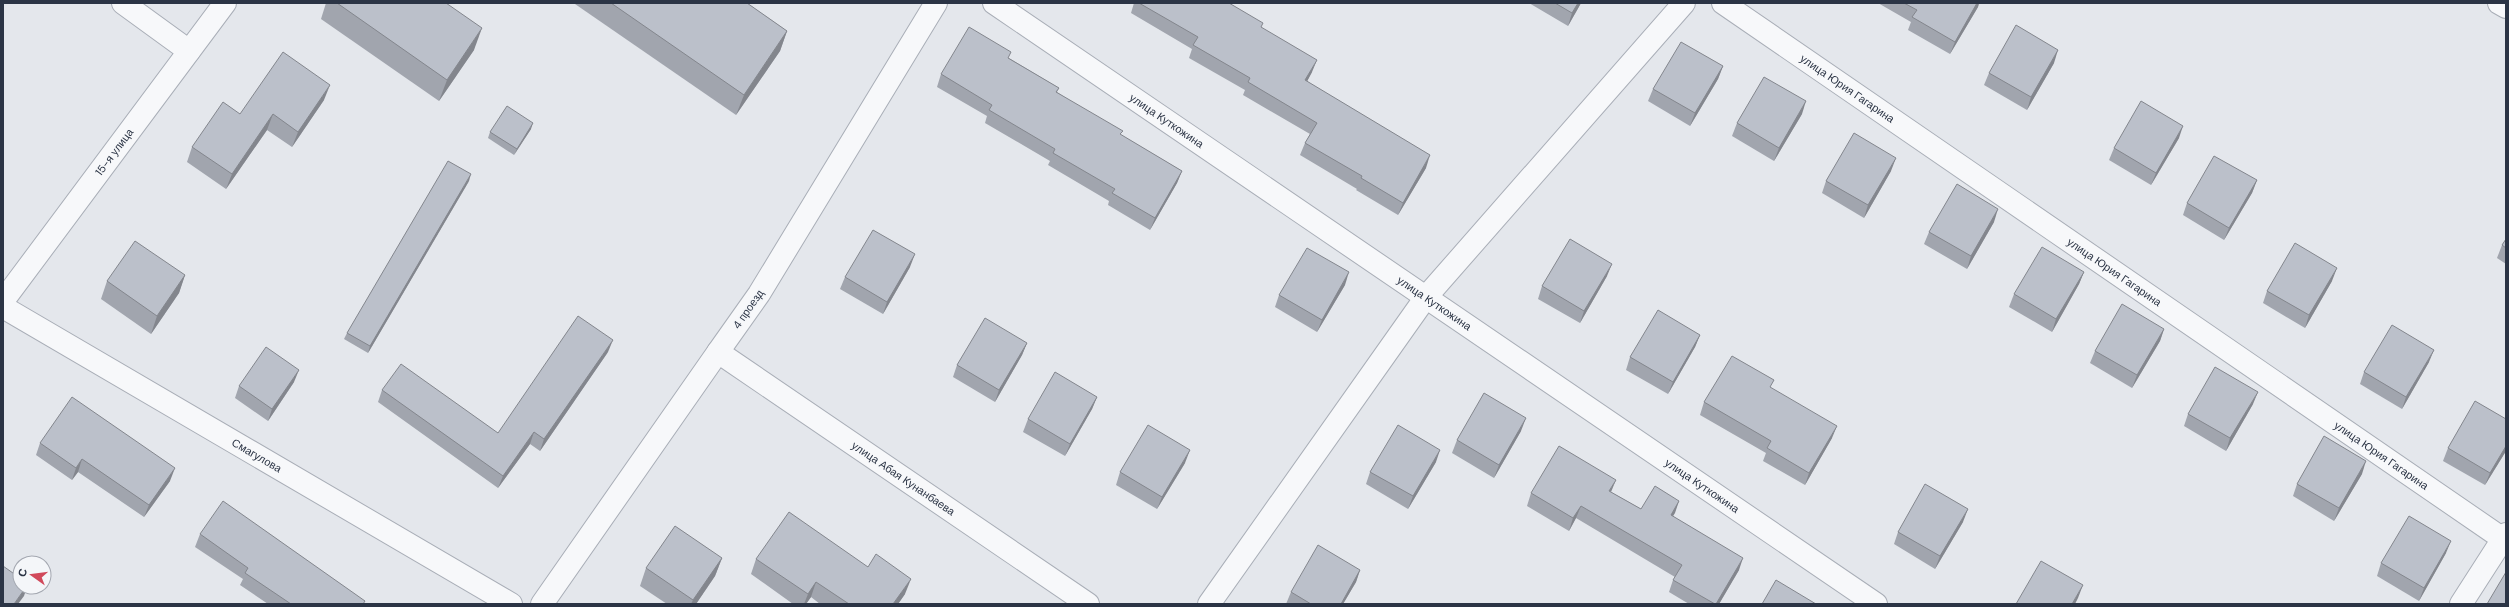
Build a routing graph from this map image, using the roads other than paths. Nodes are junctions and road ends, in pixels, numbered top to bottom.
1 (123, 3) edge
2 (225, 3) edge
3 (936, 3) edge
4 (994, 3) edge
5 (1684, 3) edge
6 (1723, 3) edge
7 (2499, 3) edge
8 (2506, 7) edge
9 (189, 51) junction
10 (1426, 297) junction
11 (3, 301) edge
12 (3, 307) edge
13 (718, 352) junction
14 (2505, 538) edge
15 (511, 604) edge
16 (542, 604) edge
17 (1088, 604) edge
18 (1208, 604) edge
19 (1876, 604) edge
20 (2461, 604) edge

1 - 9 street
2 - 9 street, 15-я улица
3 - 13 street, 4 проезд
4 - 10 street, улица Куткожина
5 - 10 street
6 - 14 street, улица Юрия Гагарина
7 - 8 street
9 - 11 street, 15-я улица
10 - 18 street
10 - 19 street, улица Куткожина
12 - 15 street, Смагулова
13 - 16 street, 4 проезд
13 - 17 street, улица Абая Кунанбаева
14 - 20 street

